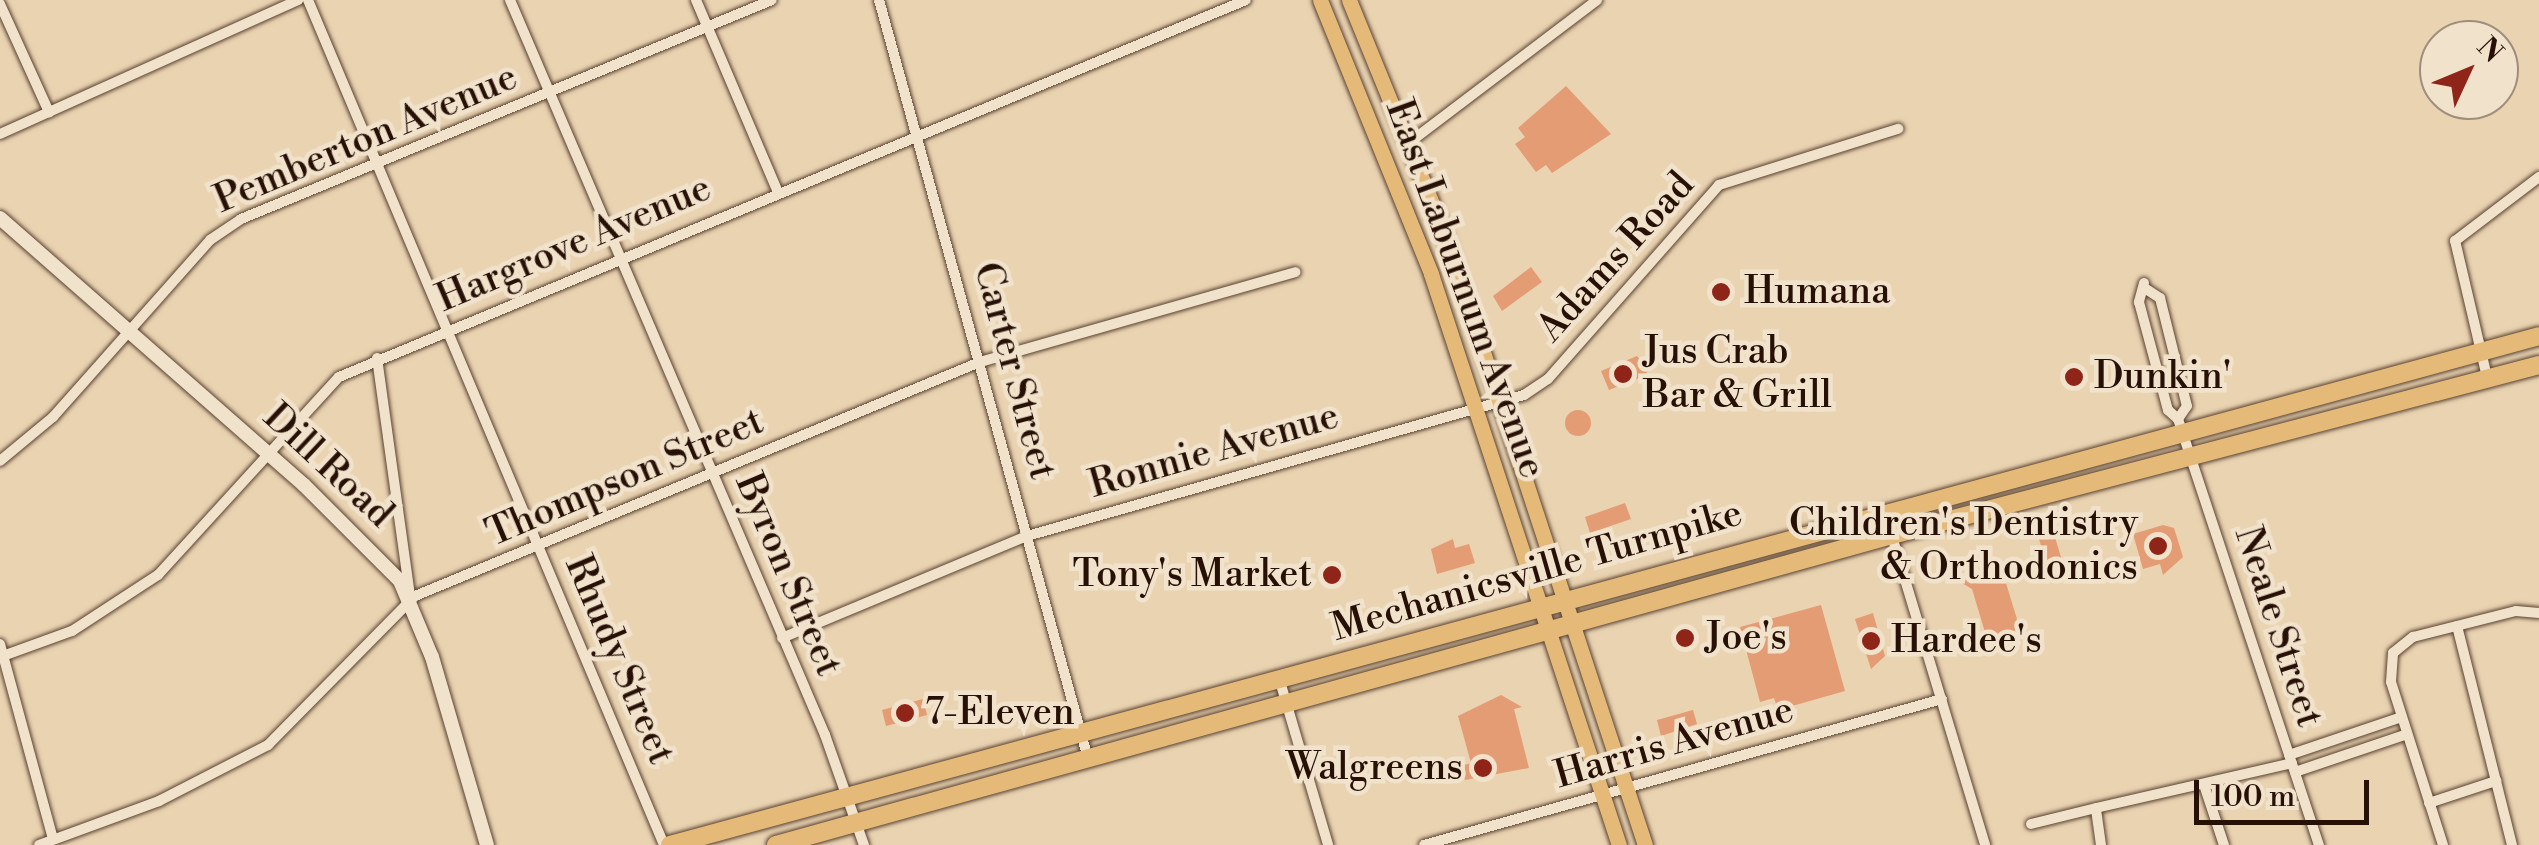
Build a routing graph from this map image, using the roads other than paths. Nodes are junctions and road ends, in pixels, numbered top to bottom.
1 (298, 0) edge
2 (308, 0) edge
3 (510, 0) edge
4 (696, 0) edge
5 (772, 0) edge
6 (879, 0) edge
7 (1246, 0) edge
8 (1320, 0) edge
9 (1349, 0) edge
10 (1597, 0) edge
11 (0, 4) edge
12 (708, 27) junction
13 (550, 92) junction
14 (49, 112) junction
15 (1898, 129) dead end
16 (0, 134) edge
17 (918, 136) junction
18 (1410, 142) junction
19 (376, 163) junction
20 (2539, 178) edge
21 (778, 192) junction
22 (0, 218) edge
23 (620, 257) junction
24 (1296, 272) dead end
25 (127, 329) junction
26 (446, 330) junction
27 (2539, 336) edge
28 (2481, 351) junction
29 (377, 358) junction
30 (980, 362) junction
31 (2539, 366) edge
32 (2487, 378) junction
33 (1500, 402) junction
34 (1476, 408) junction
35 (2179, 424) junction
36 (267, 452) junction
37 (2189, 455) junction
38 (0, 461) edge
39 (712, 476) junction
40 (1884, 509) junction
41 (1892, 534) junction
42 (1027, 536) junction
43 (539, 548) junction
44 (1565, 597) junction
45 (411, 598) junction
46 (1540, 604) junction
47 (2539, 613) edge
48 (1572, 624) junction
49 (2457, 626) junction
50 (1549, 630) junction
51 (782, 638) junction
52 (0, 644) edge
53 (2, 656) edge
54 (1278, 677) junction
55 (1942, 698) junction
56 (1286, 704) junction
57 (2402, 717) junction
58 (1080, 731) junction
59 (2407, 734) junction
60 (1088, 759) junction
61 (2292, 763) junction
62 (2496, 780) junction
63 (2205, 788) junction
64 (1626, 789) junction
65 (848, 796) junction
66 (1603, 796) junction
67 (2429, 803) junction
68 (2096, 808) junction
69 (857, 822) junction
70 (2030, 824) dead end
71 (52, 836) junction
72 (39, 845) edge
73 (487, 845) edge
74 (667, 845) edge
75 (776, 845) edge
76 (864, 845) edge
77 (1328, 845) edge
78 (1424, 845) edge
79 (1619, 845) edge
80 (1645, 845) edge
81 (1986, 845) edge
82 (2101, 845) edge
83 (2224, 845) edge
84 (2320, 845) edge
85 (2443, 845) edge
86 (2512, 845) edge

1 - 14 street
2 - 19 street, Rhudy Street
3 - 13 street, Byron Street
4 - 12 street
5 - 12 street, Pemberton Avenue
6 - 17 street, Carter Street
7 - 17 street, Hargrove Avenue
8 - 34 main road, East Laburnum Avenue
9 - 18 main road, East Laburnum Avenue
10 - 18 street
11 - 14 street
12 - 13 street, Pemberton Avenue
12 - 21 street
13 - 19 street, Pemberton Avenue
13 - 23 street, Byron Street
14 - 16 street
15 - 33 street, Adams Road
17 - 21 street, Hargrove Avenue
17 - 30 street, Carter Street
18 - 33 main road, East Laburnum Avenue
19 - 25 street, Pemberton Avenue
19 - 26 street, Rhudy Street
20 - 28 street
21 - 23 street, Hargrove Avenue
22 - 25 street, Dill Road
23 - 26 street, Hargrove Avenue
23 - 39 street, Byron Street
24 - 30 street, Thompson Street
25 - 36 street, Dill Road
25 - 38 street, Pemberton Avenue
26 - 29 street, Hargrove Avenue
26 - 43 street, Rhudy Street
27 - 28 highway, Mechanicsville Turnpike
28 - 32 street
28 - 35 highway, Mechanicsville Turnpike
29 - 36 street, Hargrove Avenue
29 - 45 street
30 - 39 street, Thompson Street
30 - 42 street, Carter Street
31 - 32 highway, Mechanicsville Turnpike
32 - 37 highway, Mechanicsville Turnpike
33 - 34 street, Ronnie Avenue
33 - 44 main road, East Laburnum Avenue
34 - 42 street, Ronnie Avenue
34 - 46 main road, East Laburnum Avenue
35 - 35 street
35 - 37 street, Neale Street
35 - 40 highway, Mechanicsville Turnpike
36 - 45 street, Dill Road
36 - 53 street, Hargrove Avenue
37 - 41 highway, Mechanicsville Turnpike
37 - 61 street, Neale Street
39 - 43 street, Thompson Street
39 - 51 street, Byron Street
40 - 41 street
40 - 44 highway, Mechanicsville Turnpike
41 - 48 highway, Mechanicsville Turnpike
41 - 55 street
42 - 51 street, Ronnie Avenue
42 - 58 street, Carter Street
43 - 45 street, Thompson Street
43 - 74 street, Rhudy Street
44 - 46 highway, Mechanicsville Turnpike
44 - 48 main road, East Laburnum Avenue
45 - 71 street, Thompson Street
45 - 73 street, Dill Road
46 - 50 main road, East Laburnum Avenue
46 - 54 highway, Mechanicsville Turnpike
47 - 49 street
48 - 50 highway, Mechanicsville Turnpike
48 - 64 main road
49 - 57 street
49 - 62 street
50 - 56 highway, Mechanicsville Turnpike
50 - 66 main road
51 - 65 street, Byron Street
52 - 53 street
53 - 71 street
54 - 56 street
54 - 58 highway, Mechanicsville Turnpike
55 - 64 street, Harris Avenue
55 - 81 street
56 - 60 highway, Mechanicsville Turnpike
56 - 77 street
57 - 59 street
57 - 61 street
58 - 60 street, Carter Street
58 - 65 highway, Mechanicsville Turnpike
59 - 61 street
59 - 67 street
60 - 69 highway, Mechanicsville Turnpike
61 - 63 street
61 - 84 street, Neale Street
62 - 67 street
62 - 86 street
63 - 68 street
63 - 83 street
64 - 66 street, Harris Avenue
64 - 80 main road
65 - 69 street, Byron Street
65 - 74 highway, Mechanicsville Turnpike
66 - 78 street, Harris Avenue
66 - 79 main road
67 - 85 street
68 - 70 street
68 - 82 street
69 - 75 highway, Mechanicsville Turnpike
69 - 76 street, Byron Street
71 - 72 street, Thompson Street

